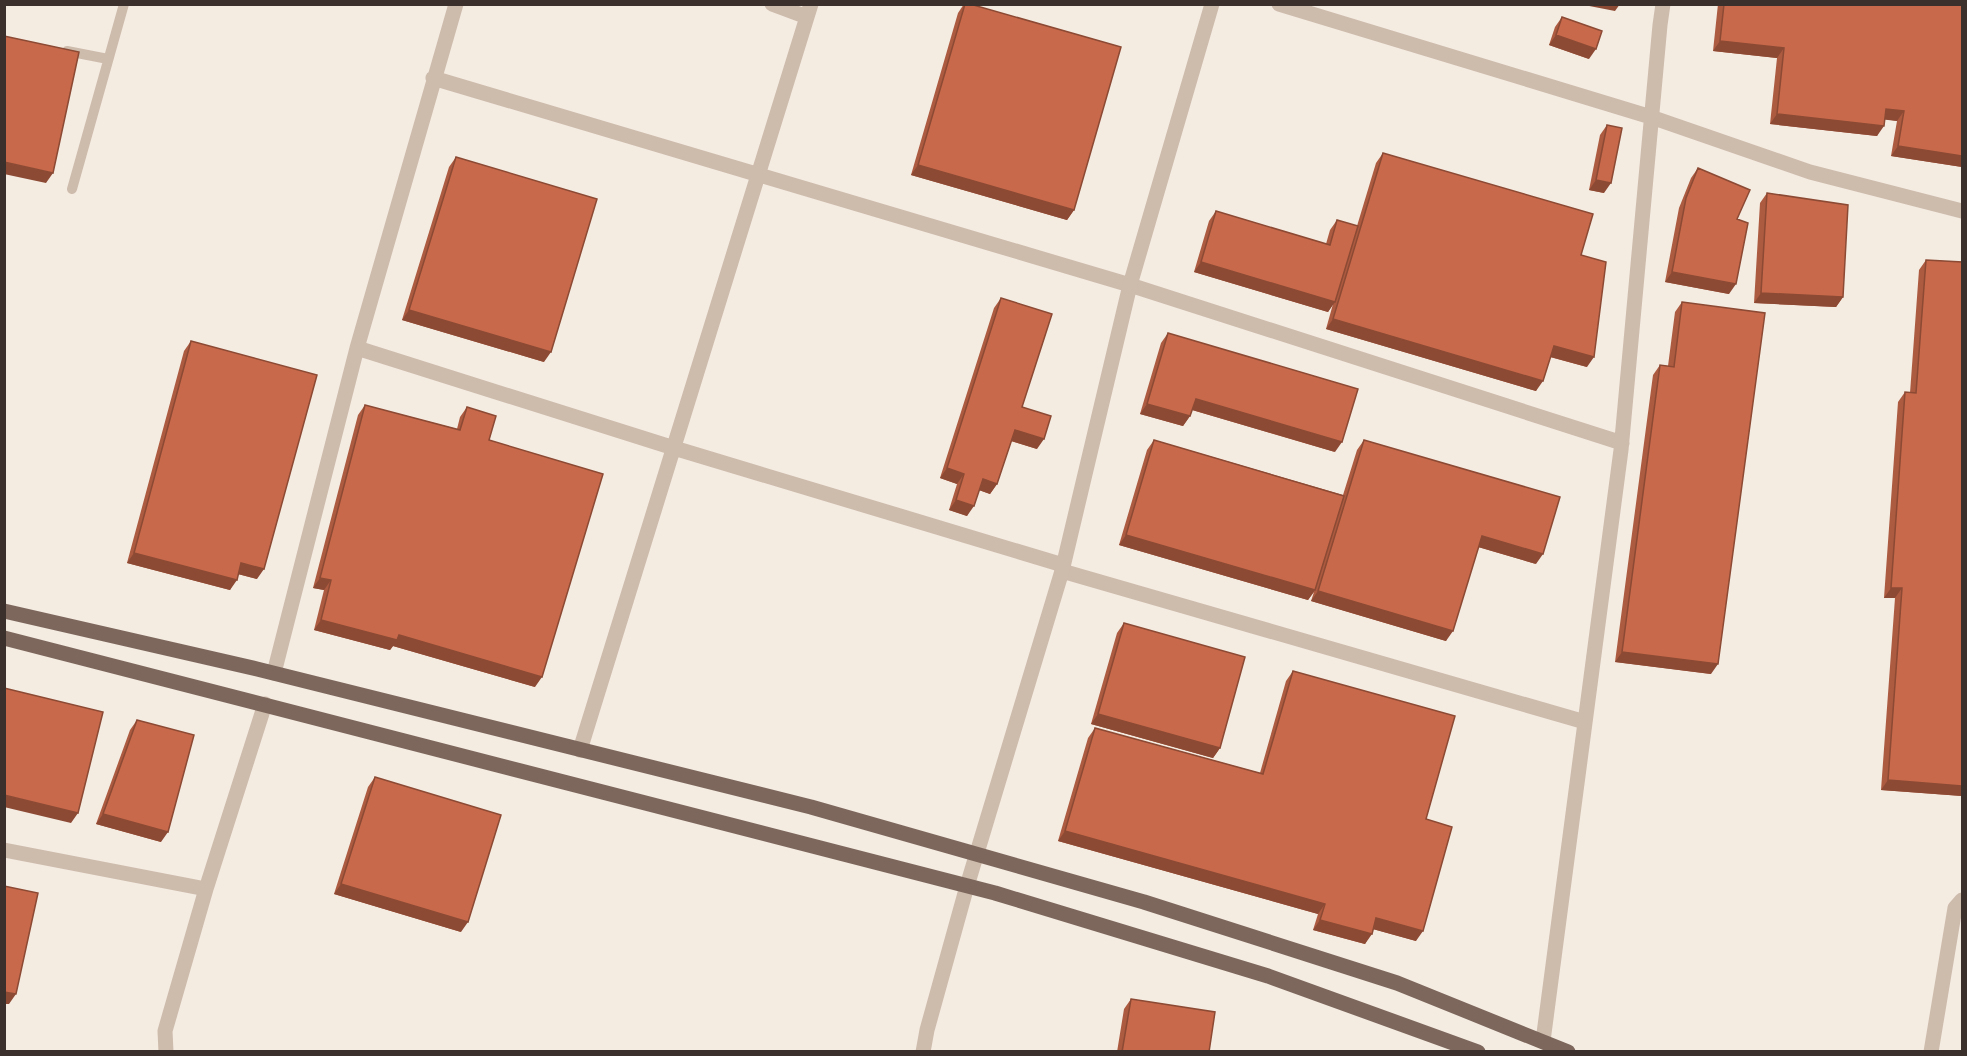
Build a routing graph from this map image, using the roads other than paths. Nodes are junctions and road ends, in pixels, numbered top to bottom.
1 (124, 4) edge
2 (456, 4) edge
3 (772, 4) edge
4 (1212, 4) edge
5 (1279, 4) edge
6 (1663, 4) edge
7 (809, 11) edge
8 (50, 48) edge
9 (108, 59) junction
10 (434, 78) junction
11 (1652, 117) junction
12 (759, 174) junction
13 (72, 189) dead end
14 (1962, 212) edge
15 (1130, 285) junction
16 (357, 348) junction
17 (1622, 443) junction
18 (674, 448) junction
19 (1062, 568) junction
20 (4, 611) edge
21 (4, 638) edge
22 (274, 674) junction
23 (265, 704) junction
24 (1586, 722) junction
25 (580, 750) junction
26 (4, 850) edge
27 (976, 854) junction
28 (967, 886) junction
29 (206, 889) junction
30 (1962, 900) edge
31 (1543, 1041) junction
32 (1442, 1045) edge
33 (166, 1052) edge
34 (923, 1052) edge
35 (1478, 1052) edge
36 (1568, 1052) edge
37 (1931, 1052) edge

1 - 9 lane
2 - 10 street
3 - 7 street
4 - 15 street
5 - 11 street
6 - 11 street
7 - 12 street
8 - 9 lane
9 - 13 lane
10 - 12 street
10 - 16 street
11 - 14 street
11 - 17 street
12 - 15 street
12 - 18 street
15 - 17 street
15 - 19 street
16 - 18 street
16 - 22 street
17 - 24 street
18 - 19 street
18 - 25 street
19 - 24 street
19 - 27 street
20 - 22 main road
21 - 23 main road
22 - 25 main road
23 - 28 main road
23 - 29 street
24 - 31 street
25 - 27 main road
26 - 29 street
27 - 28 street
27 - 31 main road
28 - 32 main road
28 - 34 street
29 - 33 street
30 - 37 street
31 - 36 main road
32 - 35 main road

